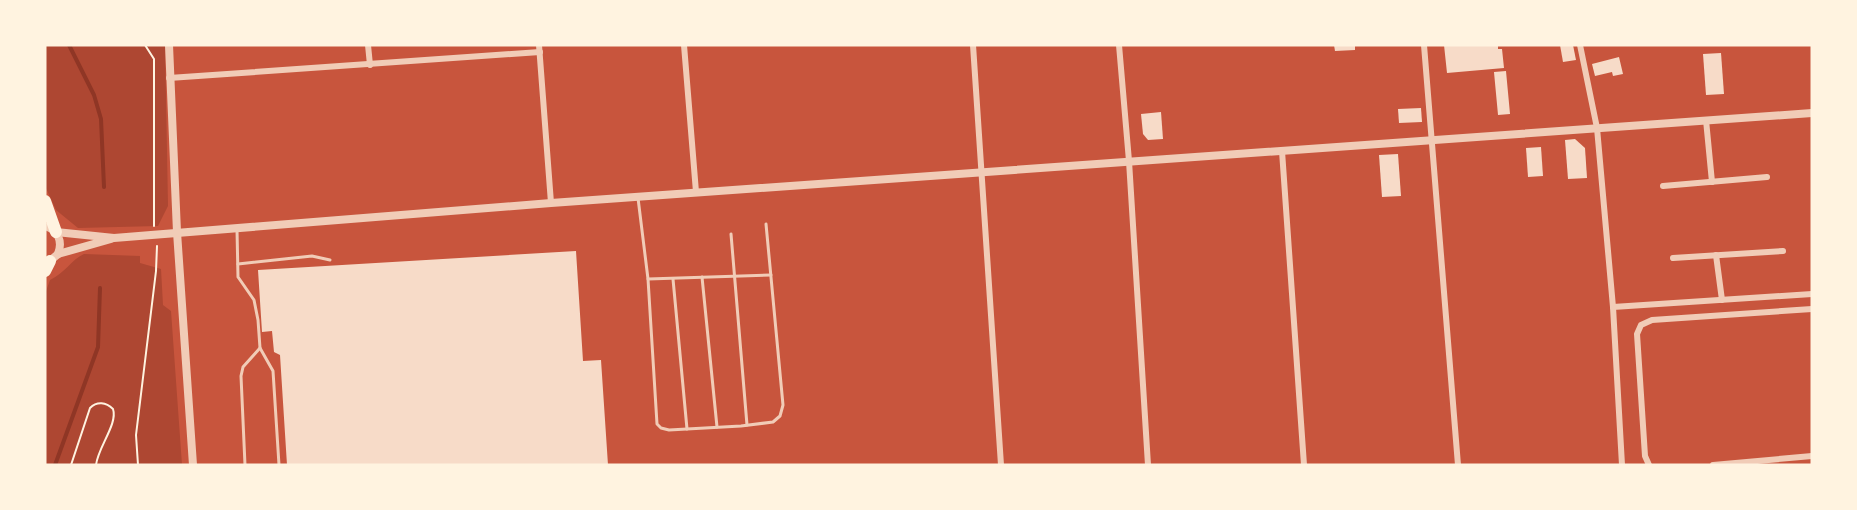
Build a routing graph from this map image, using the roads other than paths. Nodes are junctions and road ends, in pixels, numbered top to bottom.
1 (169, 45) edge
2 (368, 45) edge
3 (684, 45) edge
4 (973, 45) edge
5 (1119, 45) edge
6 (1424, 45) edge
7 (1580, 45) edge
8 (539, 48) edge
9 (370, 65) junction
10 (170, 78) junction
11 (1812, 112) edge
12 (1706, 120) junction
13 (1597, 128) junction
14 (1431, 140) junction
15 (1282, 151) junction
16 (1129, 161) junction
17 (982, 172) junction
18 (1767, 177) dead end
19 (1712, 182) junction
20 (1663, 186) dead end
21 (696, 192) junction
22 (638, 196) junction
23 (45, 201) edge
24 (551, 203) junction
25 (766, 224) dead end
26 (237, 227) junction
27 (51, 229) edge
28 (177, 231) junction
29 (731, 234) dead end
30 (114, 238) junction
31 (1783, 251) dead end
32 (1716, 255) junction
33 (1673, 258) dead end
34 (330, 260) dead end
35 (50, 262) edge
36 (238, 264) junction
37 (771, 275) junction
38 (735, 276) junction
39 (702, 278) junction
40 (648, 279) junction
41 (673, 279) junction
42 (1812, 294) edge
43 (1722, 300) junction
44 (1613, 307) junction
45 (1812, 309) edge
46 (260, 348) junction
47 (747, 425) junction
48 (717, 427) junction
49 (687, 429) junction
50 (1812, 456) edge
51 (193, 465) edge
52 (245, 465) edge
53 (279, 465) edge
54 (1002, 465) edge
55 (1148, 465) edge
56 (1304, 465) edge
57 (1458, 465) edge
58 (1622, 465) edge
59 (1649, 465) edge
60 (1713, 465) edge

1 - 10 street
2 - 9 street
3 - 21 street
4 - 17 street
5 - 16 street
6 - 14 street
7 - 13 street
8 - 9 street
8 - 24 street
9 - 10 street
10 - 28 street
11 - 12 street
12 - 13 street
12 - 19 street
13 - 14 street
13 - 44 street
14 - 15 street
14 - 57 street
15 - 16 street
15 - 56 street
16 - 17 street
16 - 55 street
17 - 21 street
17 - 54 street
18 - 19 street
19 - 20 street
21 - 22 street
22 - 24 street
22 - 40 lane
23 - 27 highway
24 - 26 street
25 - 37 lane
26 - 28 street
26 - 36 lane
27 - 30 street
27 - 35 street
28 - 30 street
28 - 51 street
29 - 38 lane
30 - 35 street
31 - 32 street
32 - 33 street
32 - 43 street
34 - 36 lane
36 - 46 lane
37 - 38 lane
37 - 47 lane
38 - 39 lane
38 - 47 lane
39 - 41 lane
39 - 48 lane
40 - 41 lane
40 - 49 lane
41 - 49 lane
42 - 43 street
43 - 44 street
44 - 58 street
45 - 59 street
46 - 52 lane
46 - 53 lane
47 - 48 lane
48 - 49 lane
50 - 60 street

